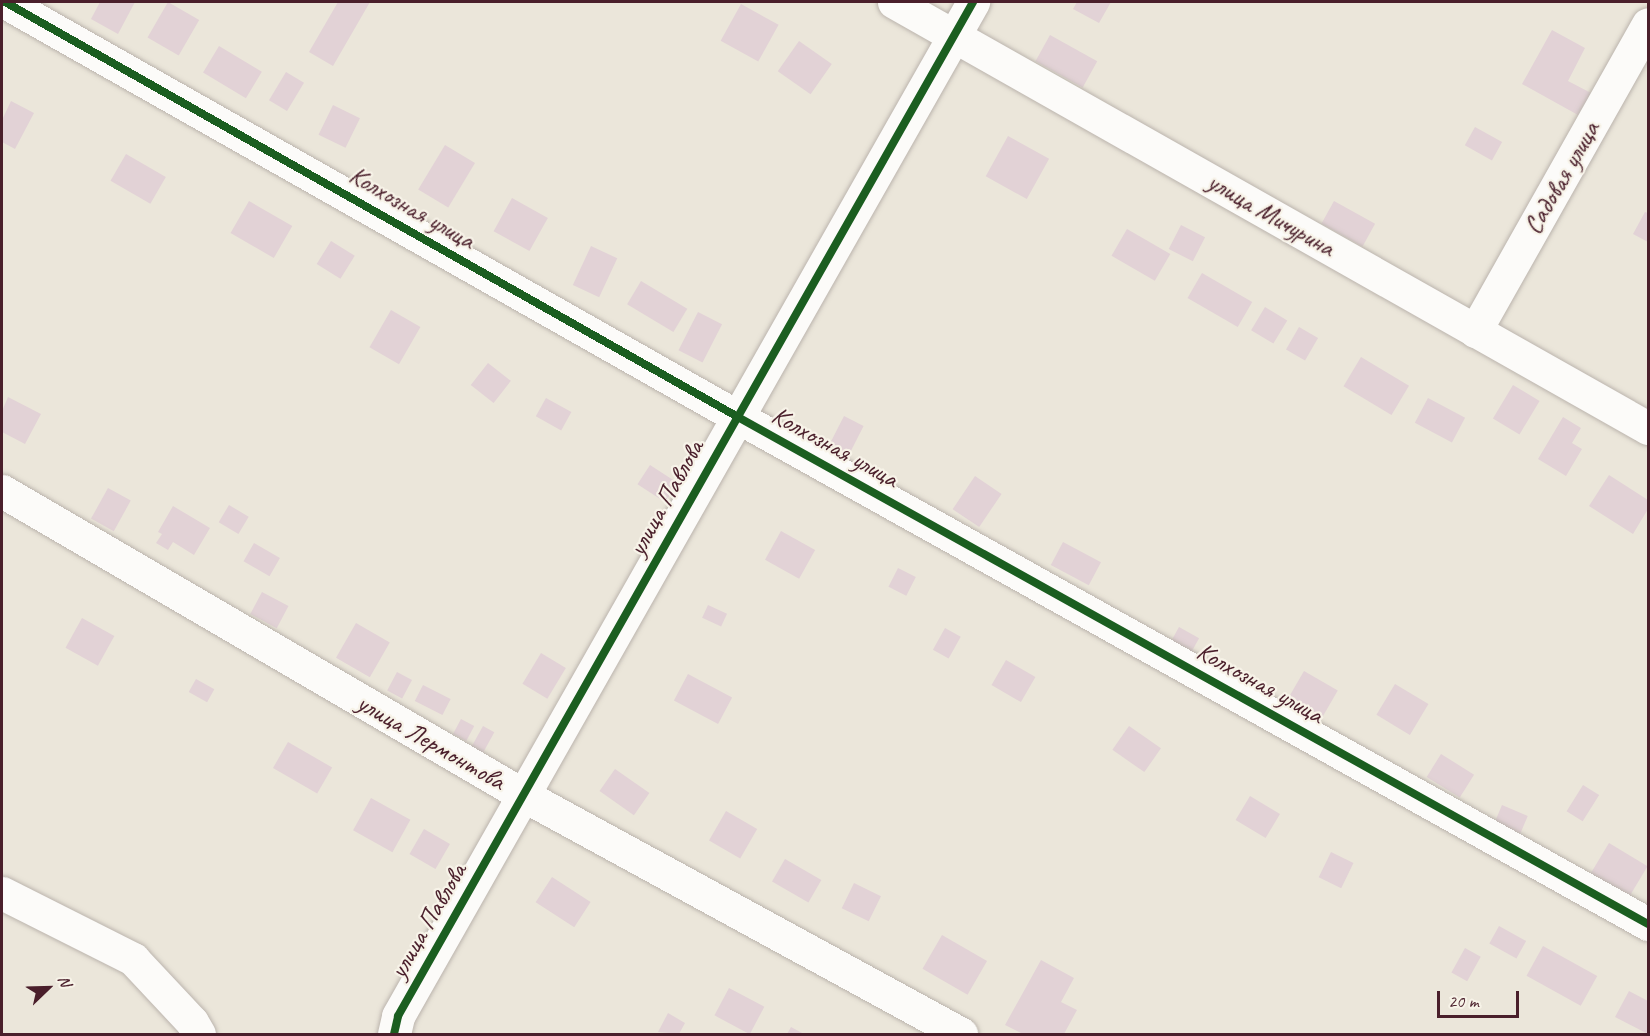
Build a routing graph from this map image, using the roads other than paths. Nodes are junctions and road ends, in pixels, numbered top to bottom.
1 (5, 2) edge
2 (894, 2) edge
3 (973, 2) edge
4 (1648, 24) edge
5 (954, 36) junction
6 (1475, 331) junction
7 (736, 416) junction
8 (1648, 428) edge
9 (2, 491) edge
10 (523, 795) junction
11 (2, 893) edge
12 (1648, 924) edge
13 (396, 1025) edge
14 (199, 1035) edge
15 (961, 1035) edge

1 - 7 street, Колхозная улица
2 - 5 street, улица Мичурина
3 - 5 street, улица Павлова
4 - 6 street, Садовая улица
5 - 6 street, улица Мичурина
5 - 7 street, улица Павлова
6 - 8 street, улица Мичурина
7 - 10 street, улица Павлова
7 - 12 street, Колхозная улица
9 - 10 street, улица Лермонтова
10 - 13 street, улица Павлова
10 - 15 street, улица Лермонтова
11 - 14 street

